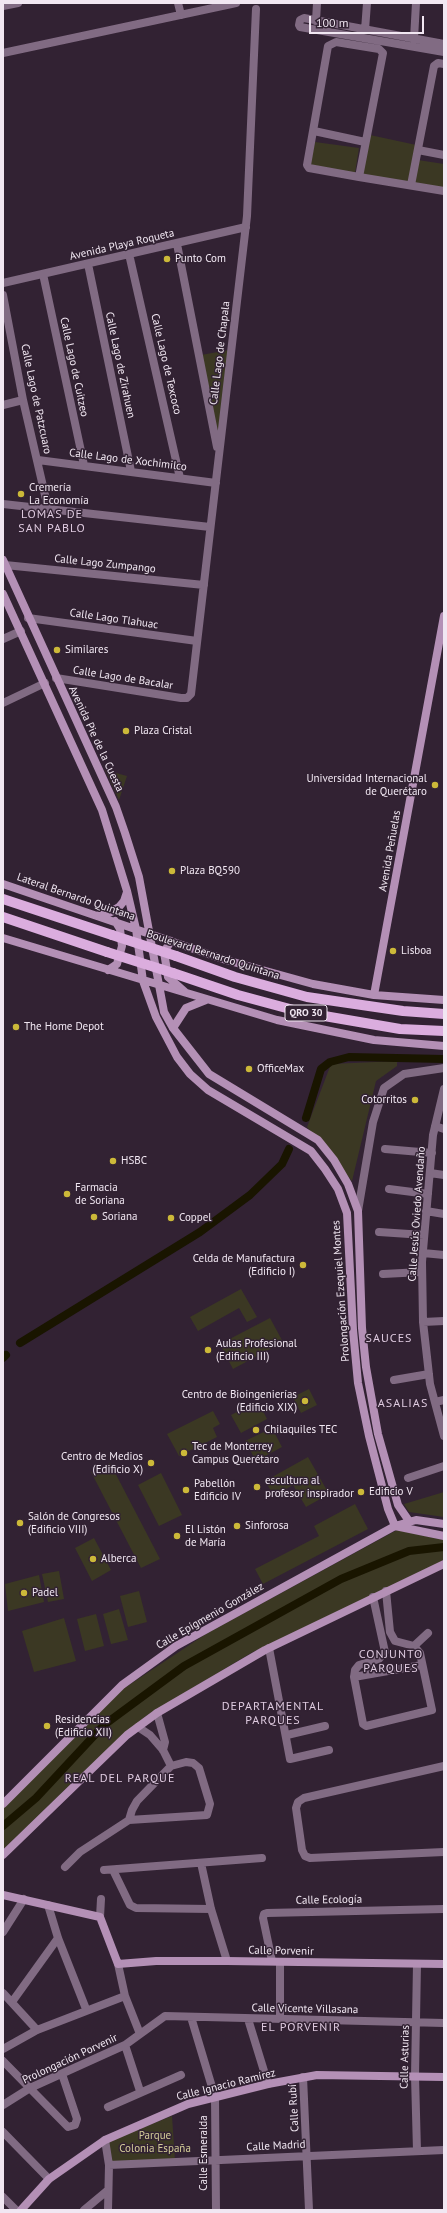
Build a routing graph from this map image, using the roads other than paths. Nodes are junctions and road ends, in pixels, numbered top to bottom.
1 (18, 3) edge
2 (178, 3) edge
3 (236, 3) edge
4 (318, 3) edge
5 (367, 3) edge
6 (416, 3) edge
7 (3, 6) edge
8 (256, 9) dead end
9 (181, 15) junction
10 (316, 21) junction
11 (340, 29) junction
12 (365, 30) junction
13 (389, 38) junction
14 (414, 38) junction
15 (441, 48) edge
16 (3, 53) edge
17 (444, 64) edge
18 (314, 131) junction
19 (365, 142) junction
20 (418, 150) junction
21 (444, 155) edge
22 (359, 177) junction
23 (411, 185) junction
24 (444, 191) edge
25 (246, 227) junction
26 (177, 244) junction
27 (129, 254) junction
28 (88, 264) junction
29 (43, 274) junction
30 (3, 283) edge
31 (3, 295) edge
32 (23, 400) junction
33 (3, 405) edge
34 (218, 456) junction
35 (38, 460) junction
36 (84, 465) junction
37 (131, 472) junction
38 (180, 478) junction
39 (216, 483) junction
40 (3, 504) edge
41 (48, 508) junction
42 (210, 527) junction
43 (4, 562) edge
44 (204, 584) junction
45 (3, 594) edge
46 (444, 616) edge
47 (28, 618) junction
48 (21, 631) junction
49 (3, 639) edge
50 (197, 641) junction
51 (56, 678) junction
52 (44, 683) junction
53 (187, 698) joint
54 (3, 703) edge
55 (3, 884) edge
56 (127, 891) junction
57 (3, 899) edge
58 (99, 915) junction
59 (3, 917) edge
60 (115, 921) junction
61 (136, 929) junction
62 (151, 934) junction
63 (3, 938) edge
64 (171, 941) junction
65 (108, 970) junction
66 (143, 981) junction
67 (158, 985) junction
68 (188, 994) junction
69 (374, 995) junction
70 (206, 1000) junction
71 (444, 1000) edge
72 (164, 1012) junction
73 (154, 1014) junction
74 (444, 1014) edge
75 (173, 1028) junction
76 (444, 1032) edge
77 (444, 1046) edge
78 (444, 1068) edge
79 (444, 1088) edge
80 (435, 1126) junction
81 (444, 1129) edge
82 (385, 1149) dead end
83 (432, 1153) junction
84 (430, 1173) junction
85 (444, 1175) edge
86 (389, 1189) dead end
87 (428, 1194) junction
88 (358, 1211) junction
89 (426, 1211) junction
90 (444, 1214) edge
91 (379, 1232) dead end
92 (424, 1235) junction
93 (422, 1253) junction
94 (444, 1255) edge
95 (422, 1272) junction
96 (384, 1274) dead end
97 (444, 1321) edge
98 (423, 1322) junction
99 (429, 1374) junction
100 (394, 1380) dead end
101 (444, 1400) edge
102 (435, 1402) junction
103 (442, 1419) edge
104 (444, 1436) edge
105 (444, 1466) edge
106 (408, 1478) dead end
107 (409, 1521) junction
108 (444, 1524) edge
109 (395, 1526) junction
110 (444, 1536) edge
111 (444, 1564) edge
112 (386, 1591) junction
113 (373, 1597) junction
114 (389, 1628) junction
115 (381, 1631) junction
116 (428, 1633) dead end
117 (414, 1646) junction
118 (269, 1648) junction
119 (422, 1664) junction
120 (354, 1677) junction
121 (157, 1713) junction
122 (325, 1726) dead end
123 (138, 1727) junction
124 (286, 1735) junction
125 (163, 1750) junction
126 (329, 1750) dead end
127 (171, 1766) junction
128 (444, 1766) edge
129 (3, 1804) edge
130 (129, 1820) junction
131 (444, 1852) edge
132 (3, 1855) edge
133 (262, 1858) dead end
134 (201, 1863) junction
135 (65, 1867) dead end
136 (104, 1870) dead end
137 (113, 1870) junction
138 (3, 1895) edge
139 (24, 1899) junction
140 (101, 1899) dead end
141 (48, 1906) junction
142 (211, 1909) junction
143 (444, 1909) edge
144 (100, 1917) junction
145 (3, 1932) edge
146 (58, 1938) junction
147 (228, 1961) junction
148 (272, 1961) junction
149 (280, 1962) junction
150 (118, 1964) junction
151 (417, 1964) junction
152 (444, 1964) edge
153 (3, 1993) edge
154 (125, 1996) junction
155 (12, 2002) junction
156 (86, 2010) junction
157 (165, 2016) joint
158 (191, 2017) junction
159 (248, 2019) junction
160 (280, 2019) junction
161 (417, 2022) junction
162 (444, 2023) edge
163 (37, 2030) junction
164 (140, 2034) junction
165 (125, 2045) junction
166 (3, 2049) edge
167 (3, 2061) edge
168 (62, 2074) junction
169 (181, 2075) dead end
170 (415, 2076) junction
171 (303, 2077) junction
172 (444, 2077) edge
173 (268, 2084) junction
174 (30, 2088) junction
175 (140, 2091) junction
176 (215, 2097) junction
177 (3, 2105) edge
178 (108, 2107) dead end
179 (3, 2132) edge
180 (105, 2140) junction
181 (444, 2150) edge
182 (417, 2151) junction
183 (307, 2155) junction
184 (215, 2160) junction
185 (108, 2165) junction
186 (49, 2179) junction
187 (108, 2190) junction
188 (3, 2197) edge
189 (16, 2210) edge
190 (21, 2210) edge
191 (84, 2210) edge
192 (108, 2210) edge
193 (216, 2210) edge
194 (309, 2210) edge

1 - 7 street
2 - 9 street
3 - 9 street
4 - 10 street
5 - 12 street
6 - 14 street
8 - 25 street, Calle Lago de Chapala
9 - 16 street
10 - 11 street
10 - 11 street
11 - 12 street
11 - 13 street
12 - 13 street
13 - 14 street
13 - 15 street
14 - 15 street
17 - 20 street
18 - 19 street
18 - 19 street
18 - 22 street
19 - 22 street
20 - 21 street
20 - 23 street
22 - 23 street
23 - 24 street
25 - 26 street, Avenida Playa Roqueta
25 - 34 street, Calle Lago de Chapala
26 - 27 street, Avenida Playa Roqueta
26 - 34 street
27 - 28 street, Avenida Playa Roqueta
27 - 38 street, Calle Lago de Texcoco
28 - 29 street, Avenida Playa Roqueta
28 - 37 street, Calle Lago de Zirahuen
29 - 30 street, Avenida Playa Roqueta
29 - 36 street, Calle Lago de Cuitzeo
31 - 32 street, Calle Lago de Patzcuaro
32 - 33 street
32 - 35 street, Calle Lago de Patzcuaro
34 - 39 street, Calle Lago de Chapala
35 - 36 street, Calle Lago de Xochimilco
35 - 41 street, Calle Lago de Patzcuaro
36 - 37 street, Calle Lago de Xochimilco
37 - 38 street, Calle Lago de Xochimilco
38 - 39 street, Calle Lago de Xochimilco
39 - 42 street, Calle Lago de Chapala
40 - 41 street
41 - 42 street
42 - 44 street, Calle Lago de Chapala
43 - 44 street, Calle Lago Zumpango
43 - 47 main road, Avenida Pie de la Cuesta
44 - 50 street, Calle Lago de Chapala
45 - 48 main road, Avenida Pie de la Cuesta
46 - 69 main road, Avenida Peñuelas
47 - 50 street, Calle Lago Tlahuac
47 - 51 main road, Avenida Pie de la Cuesta
48 - 49 street
48 - 52 main road, Avenida Pie de la Cuesta
50 - 53 street, Calle Lago de Chapala
51 - 53 street, Calle Lago de Bacalar
51 - 62 main road, Avenida Pie de la Cuesta
52 - 54 street
52 - 56 main road, Avenida Pie de la Cuesta
55 - 58 main road, Lateral Bernardo Quintana
56 - 58 main road
56 - 61 main road, Avenida Pie de la Cuesta
57 - 74 main road, Boulevard Bernardo Quintana / QRO 30, bridge
58 - 60 main road, Lateral Bernardo Quintana
59 - 76 main road, QRO 30, bridge
60 - 61 main road, Lateral Bernardo Quintana
60 - 65 main road
61 - 62 main road, Lateral Bernardo Quintana
61 - 66 main road, Avenida Pie de la Cuesta
62 - 64 main road, Lateral Bernardo Quintana
62 - 67 main road, Avenida Pie de la Cuesta
63 - 65 main road
64 - 68 main road
64 - 69 main road, Lateral Bernardo Quintana
65 - 66 main road
66 - 67 main road
66 - 73 main road, Prolongación Ezequiel Montes
67 - 68 main road
67 - 72 main road, Prolongación Ezequiel Montes
68 - 70 main road
69 - 71 main road, Lateral Bernardo Quintana
70 - 75 main road
70 - 77 main road
72 - 73 main road
72 - 75 main road, Prolongación Ezequiel Montes
73 - 109 main road, Prolongación Ezequiel Montes
75 - 88 main road, Prolongación Ezequiel Montes
78 - 88 street, Prolongación Ezequiel Montes
79 - 80 street, Calle Jesús Oviedo Avendaño
80 - 81 street
80 - 83 street, Calle Jesús Oviedo Avendaño
82 - 83 street
83 - 84 street, Calle Jesús Oviedo Avendaño
84 - 85 street
84 - 87 street, Calle Jesús Oviedo Avendaño
86 - 87 street
87 - 89 street, Calle Jesús Oviedo Avendaño
88 - 107 main road, Prolongación Ezequiel Montes
89 - 90 street
89 - 92 street, Calle Jesús Oviedo Avendaño
91 - 92 street
92 - 93 street, Calle Jesús Oviedo Avendaño
93 - 94 street
93 - 95 street, Calle Jesús Oviedo Avendaño
95 - 96 street
95 - 98 street, Calle Jesús Oviedo Avendaño
97 - 98 street
98 - 99 street, Calle Jesús Oviedo Avendaño
99 - 100 street
99 - 102 street, Calle Jesús Oviedo Avendaño
101 - 102 street
102 - 103 street, Calle Jesús Oviedo Avendaño
103 - 104 street, Calle Jesús Oviedo Avendaño
105 - 106 street
107 - 108 main road, Calle Epigmenio González
107 - 109 main road, Calle Epigmenio González
109 - 110 main road
109 - 129 main road, Calle Epigmenio González
111 - 112 main road
112 - 113 main road
112 - 114 street
113 - 115 street
113 - 118 main road
114 - 115 street
114 - 117 street
115 - 120 street
116 - 117 street
117 - 119 street
118 - 121 main road
118 - 124 street
119 - 120 street
119 - 120 street
121 - 123 main road
121 - 125 street
122 - 124 street
123 - 125 street
123 - 132 main road
124 - 126 street
125 - 127 street
127 - 130 street
127 - 130 street
128 - 131 street
130 - 135 street
133 - 134 street
134 - 137 street
134 - 142 street
136 - 137 street
137 - 142 street
138 - 139 main road
139 - 141 main road
139 - 145 street
140 - 144 street
141 - 144 main road
141 - 146 street
142 - 147 street
143 - 148 street, Calle Ecología
144 - 150 main road
146 - 155 street
146 - 156 street
147 - 148 main road, Calle Porvenir
147 - 150 main road, Calle Porvenir
148 - 149 main road, Calle Porvenir
149 - 151 main road, Calle Porvenir
149 - 160 street
150 - 154 street
151 - 152 main road, Calle Porvenir
151 - 161 street, Calle Asturias
153 - 155 street
154 - 156 street
154 - 164 street
155 - 163 street
156 - 163 street
157 - 158 street, Calle Vicente Villasana
157 - 164 street, Prolongación Porvenir
158 - 159 street, Calle Vicente Villasana
158 - 176 street, Calle Esmeralda
159 - 160 street, Calle Vicente Villasana
159 - 173 street
160 - 161 street, Calle Vicente Villasana
161 - 162 street, Calle Vicente Villasana
161 - 170 street, Calle Asturias
163 - 166 street
164 - 165 street, Prolongación Porvenir
165 - 168 street, Prolongación Porvenir
165 - 175 street
167 - 174 street
168 - 174 street, Prolongación Porvenir
168 - 174 street
169 - 175 street
170 - 171 main road, Calle Ignacio Ramírez
170 - 172 main road, Calle Ignacio Ramírez
170 - 182 street, Calle Asturias
171 - 173 main road, Calle Ignacio Ramírez
171 - 183 street, Calle Rubí
173 - 176 main road, Calle Ignacio Ramírez
174 - 177 street, Prolongación Porvenir
175 - 178 street
176 - 180 main road, Calle Ignacio Ramírez
176 - 184 street, Calle Esmeralda
179 - 186 street
180 - 185 street
180 - 186 main road, Calle Ignacio Ramírez
181 - 182 street, Calle Madrid
182 - 183 street, Calle Madrid
183 - 184 street, Calle Madrid
183 - 194 street, Calle Rubí
184 - 185 street, Calle Madrid
184 - 193 street, Calle Esmeralda
185 - 187 street
186 - 190 main road, Calle Ignacio Ramírez
187 - 191 street
187 - 192 street
188 - 189 street

